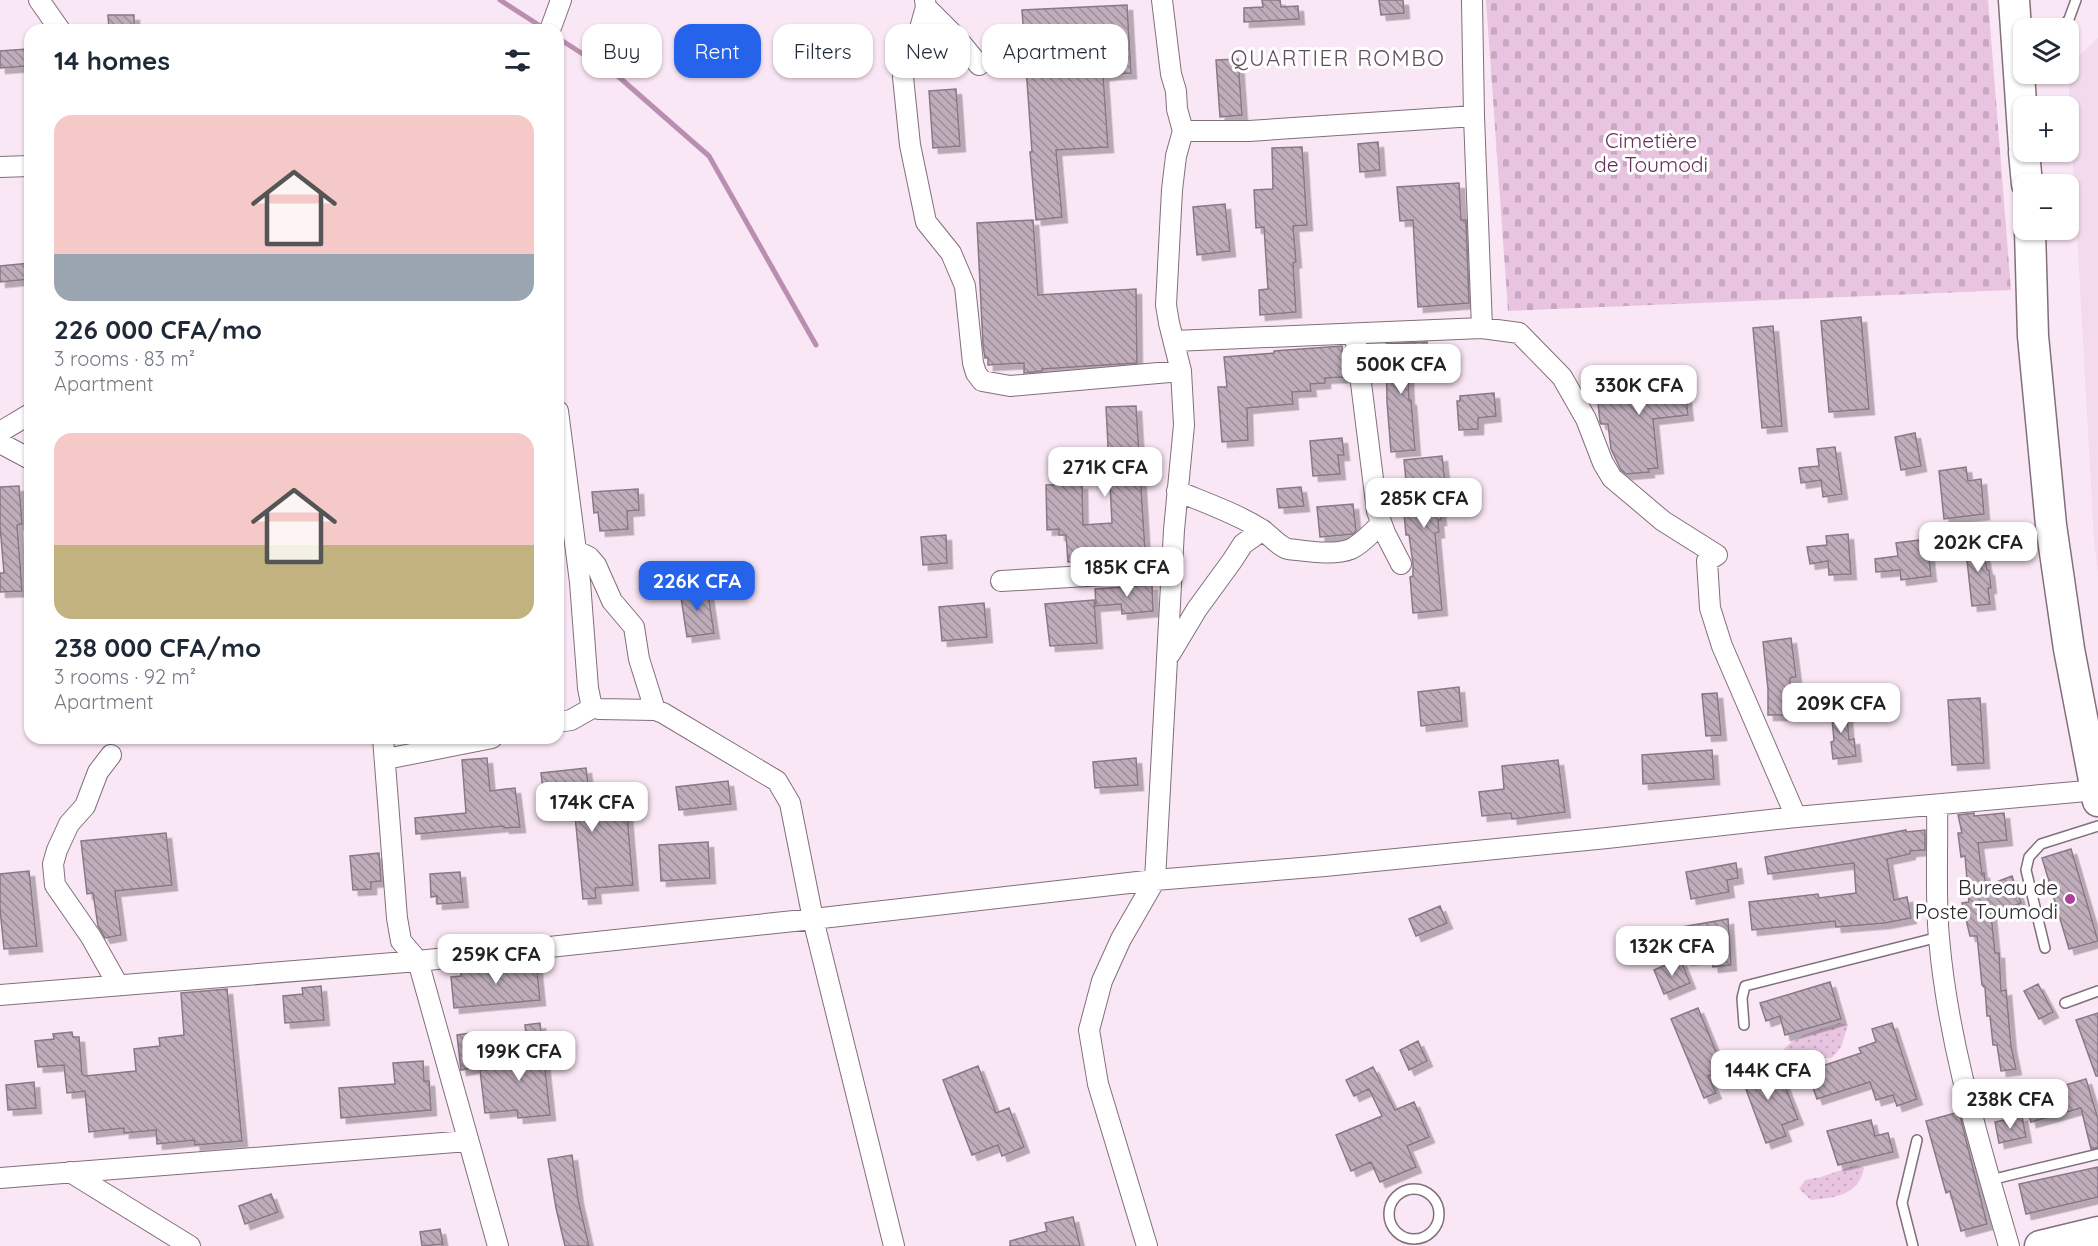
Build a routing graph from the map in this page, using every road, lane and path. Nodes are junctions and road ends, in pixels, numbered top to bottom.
1 (39, 0) edge
2 (561, 0) edge
3 (1162, 0) edge
4 (1472, 0) edge
5 (2014, 0) edge
6 (2076, 0) edge
7 (926, 3) edge
8 (2069, 18) edge
9 (56, 24) edge
10 (552, 24) edge
11 (979, 65) dead end
12 (2025, 96) edge
13 (1474, 116) junction
14 (1183, 130) junction
15 (24, 166) edge
16 (0, 167) edge
17 (2030, 240) edge
18 (1482, 328) junction
19 (1355, 335) junction
20 (1174, 341) junction
21 (1181, 371) junction
22 (24, 418) edge
23 (0, 432) edge
24 (0, 443) edge
25 (564, 455) edge
26 (24, 456) edge
27 (1177, 491) junction
28 (1381, 524) junction
29 (1263, 530) junction
30 (577, 551) junction
31 (1401, 564) dead end
32 (1172, 571) junction
33 (1001, 581) dead end
34 (1168, 657) junction
35 (594, 707) junction
36 (655, 710) junction
37 (564, 721) edge
38 (384, 744) edge
39 (462, 744) edge
40 (111, 755) dead end
41 (386, 759) junction
42 (2097, 794) edge
43 (1937, 805) junction
44 (1796, 817) junction
45 (2098, 826) edge
46 (1155, 880) junction
47 (813, 920) junction
48 (1939, 937) junction
49 (2045, 948) dead end
50 (418, 961) junction
51 (118, 985) junction
52 (2098, 991) edge
53 (0, 995) edge
54 (2066, 1003) dead end
55 (1744, 1025) dead end
56 (1917, 1140) dead end
57 (468, 1141) junction
58 (2098, 1154) edge
59 (70, 1172) junction
60 (0, 1178) edge
61 (1990, 1180) junction
62 (2098, 1232) edge
63 (1427, 1235) junction
64 (190, 1246) edge
65 (498, 1246) edge
66 (894, 1246) edge
67 (1147, 1246) edge
68 (1432, 1246) edge
69 (1913, 1246) edge
70 (2009, 1246) edge
71 (2040, 1246) edge

1 - 9 street
2 - 10 street
3 - 14 street
4 - 13 street
5 - 12 main road
6 - 8 lane
7 - 11 street
7 - 21 street
13 - 14 street
13 - 18 street
14 - 20 street
15 - 16 street
17 - 42 main road
18 - 19 street
18 - 44 street
19 - 20 street
19 - 28 street
20 - 21 street
21 - 27 street
22 - 23 street
24 - 26 street
25 - 30 street
27 - 29 street
27 - 32 street
28 - 29 street
28 - 31 street
29 - 34 street
30 - 35 street
30 - 36 street
32 - 33 street
32 - 34 street
34 - 46 street
35 - 36 street
35 - 37 street
36 - 47 street
38 - 41 street
39 - 41 street
40 - 51 street
41 - 50 street
42 - 43 street
43 - 44 street
43 - 48 street
44 - 46 street
45 - 49 lane
46 - 47 street
46 - 67 street
47 - 50 street
47 - 66 street
48 - 55 lane
48 - 61 street
50 - 51 street
50 - 57 street
51 - 53 street
52 - 54 lane
56 - 69 lane
57 - 59 street
57 - 65 street
58 - 61 lane
59 - 60 street
59 - 64 street
61 - 70 street
62 - 71 main road
63 - 63 lane
63 - 68 lane

